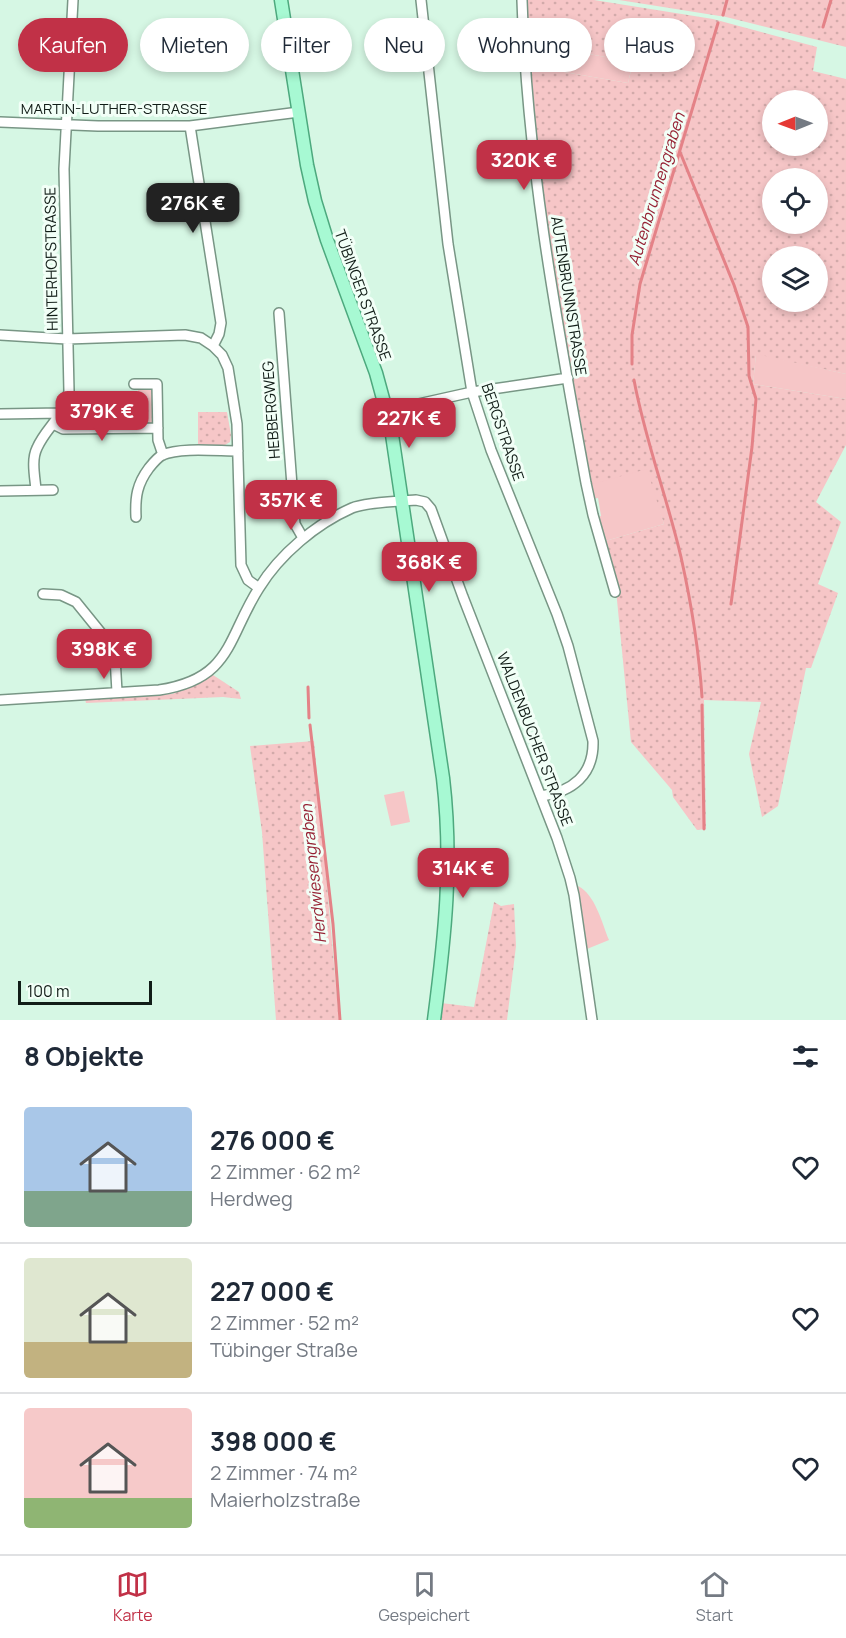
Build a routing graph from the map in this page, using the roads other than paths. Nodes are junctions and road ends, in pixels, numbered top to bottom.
1 (73, 0) edge
2 (281, 0) edge
3 (421, 0) edge
4 (522, 0) edge
5 (298, 112) junction
6 (0, 122) edge
7 (66, 124) junction
8 (190, 126) junction
9 (279, 313) dead end
10 (0, 335) edge
11 (68, 339) junction
12 (213, 346) junction
13 (568, 378) junction
14 (134, 384) dead end
15 (472, 392) junction
16 (387, 411) junction
17 (62, 413) junction
18 (0, 414) edge
19 (53, 424) junction
20 (158, 428) junction
21 (238, 451) junction
22 (163, 455) junction
23 (36, 490) junction
24 (53, 490) dead end
25 (0, 491) edge
26 (401, 501) junction
27 (136, 517) dead end
28 (303, 538) junction
29 (259, 588) junction
30 (615, 592) dead end
31 (43, 594) dead end
32 (117, 692) junction
33 (0, 700) edge
34 (541, 796) junction
35 (434, 1020) edge
36 (592, 1020) edge

1 - 7 street, HINTERHOFSTRASSE
2 - 5 main road, TÜBINGER STRASSE
3 - 15 street, BERGSTRASSE
4 - 13 street, AUTENBRUNNSTRASSE
5 - 8 street, MARTIN-LUTHER-STRASSE
5 - 16 main road, TÜBINGER STRASSE
6 - 7 street, MARTIN-LUTHER-STRASSE
7 - 8 street, MARTIN-LUTHER-STRASSE
7 - 11 street, HINTERHOFSTRASSE
8 - 12 street
9 - 28 street, HEBBERGWEG
10 - 11 street
11 - 12 street
11 - 17 street, HINTERHOFSTRASSE
12 - 21 street
13 - 15 street
13 - 30 street, AUTENBRUNNSTRASSE
14 - 20 street
15 - 16 street
15 - 34 street, BERGSTRASSE
16 - 26 main road, TÜBINGER STRASSE
17 - 18 street
17 - 19 street, HINTERHOFSTRASSE
19 - 20 street
19 - 23 street, HINTERHOFSTRASSE
20 - 22 street
21 - 22 street
21 - 29 street
22 - 27 street
23 - 24 street
23 - 25 street
26 - 28 street, WALDENBUCHER STRASSE
26 - 34 street, WALDENBUCHER STRASSE
26 - 35 main road, TÜBINGER STRASSE
28 - 29 street, WALDENBUCHER STRASSE
29 - 32 street, WALDENBUCHER STRASSE
31 - 32 street
32 - 33 street, WALDENBUCHER STRASSE
34 - 36 street, WALDENBUCHER STRASSE

